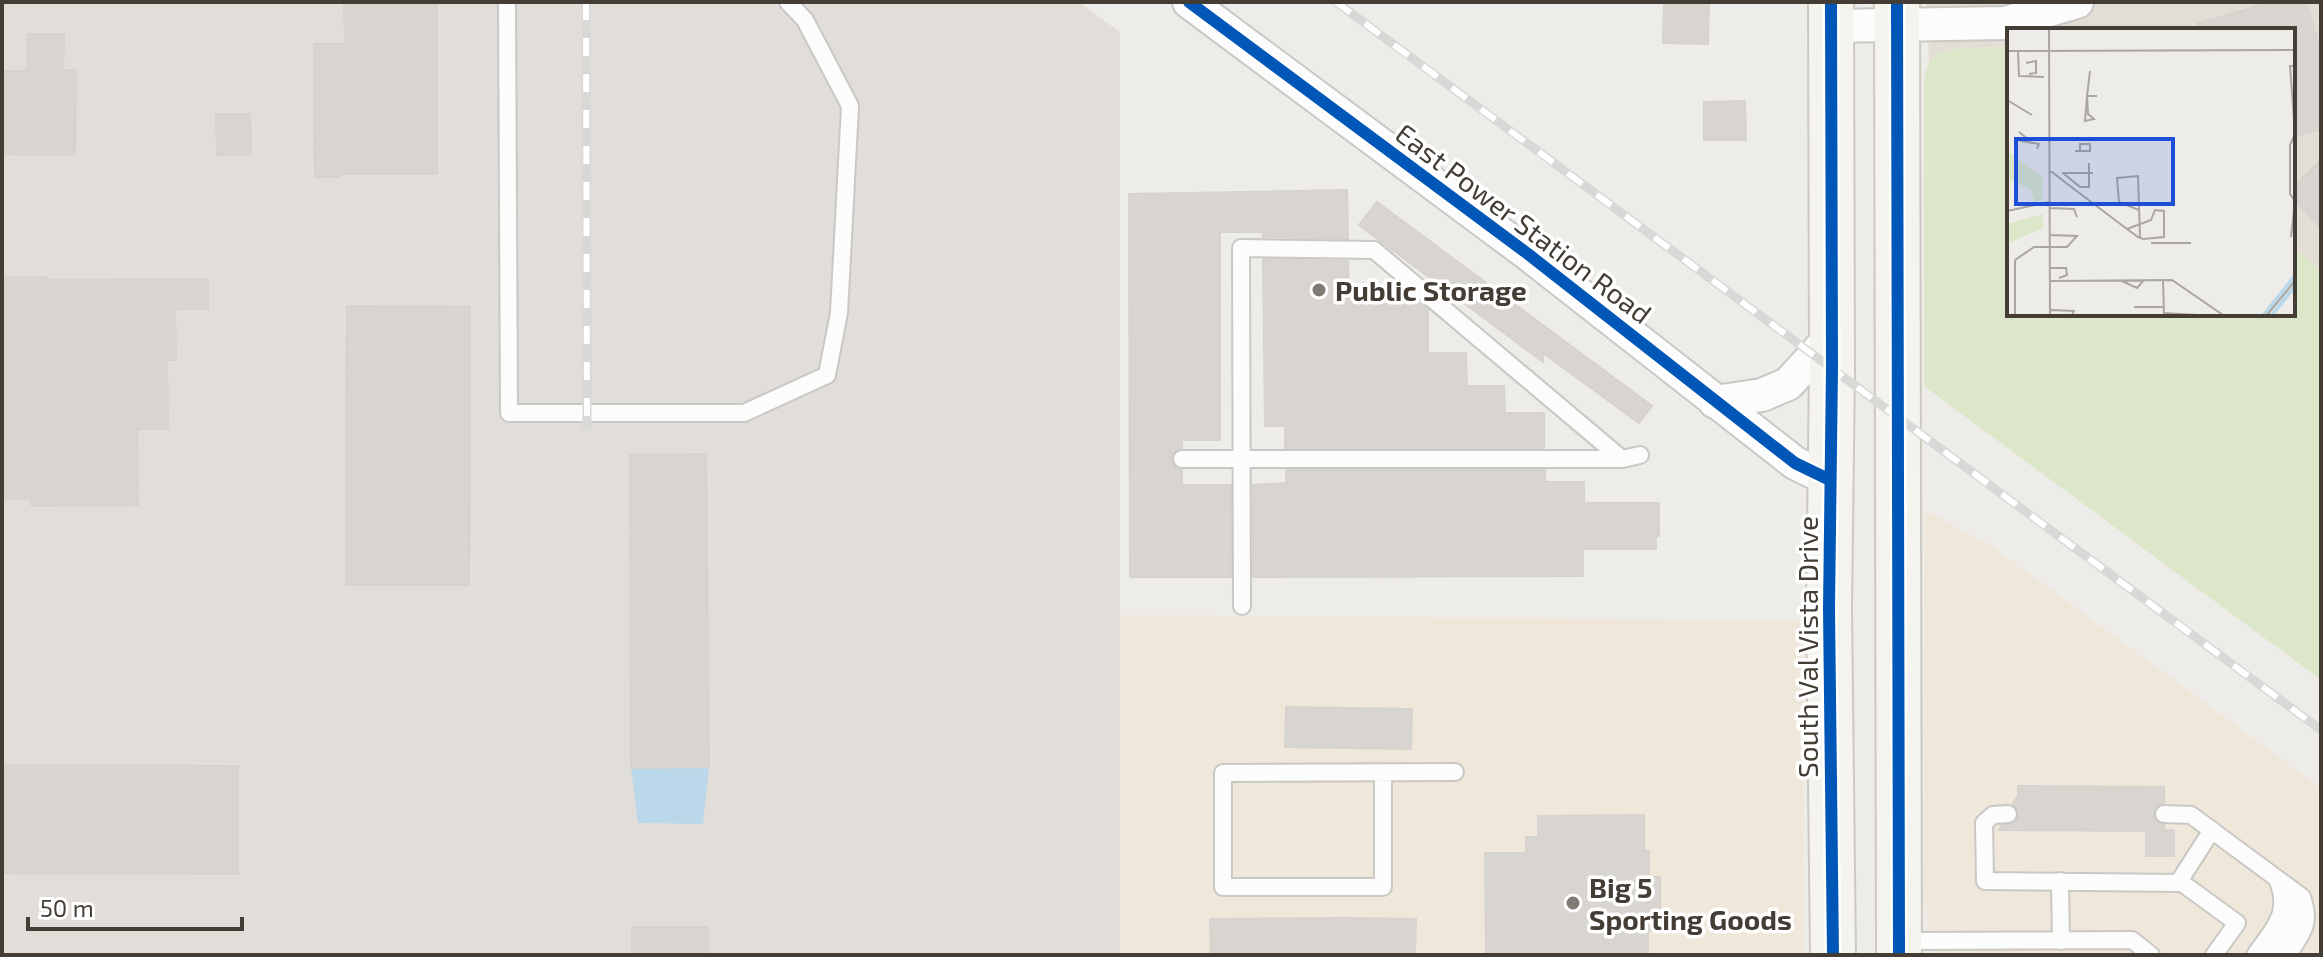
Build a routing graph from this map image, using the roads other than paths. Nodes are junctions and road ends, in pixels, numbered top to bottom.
1 (507, 2) edge
2 (788, 2) edge
3 (1189, 2) edge
4 (2077, 2) edge
5 (1897, 13) edge
6 (1831, 14) edge
7 (1831, 337) junction
8 (1715, 402) junction
9 (1640, 455) dead end
10 (1241, 458) junction
11 (1182, 459) dead end
12 (1622, 459) junction
13 (1830, 480) junction
14 (1242, 606) dead end
15 (1829, 609) junction
16 (1897, 609) junction
17 (1455, 772) dead end
18 (1383, 773) junction
19 (2008, 814) dead end
20 (2164, 814) dead end
21 (2212, 830) junction
22 (2060, 881) junction
23 (2178, 883) junction
24 (2283, 883) junction
25 (2061, 941) junction
26 (1899, 948) edge
27 (1833, 955) edge
28 (2151, 955) edge
29 (2214, 955) edge
30 (2255, 955) edge
31 (2272, 955) edge
32 (2288, 955) edge

1 - 2 lane
3 - 8 street, East Power Station Road
4 - 5 street
5 - 6 street
5 - 16 main road
6 - 7 main road, South Val Vista Drive
7 - 8 street
7 - 13 main road, South Val Vista Drive
8 - 13 street, East Power Station Road
9 - 12 lane
10 - 11 lane
10 - 12 lane
10 - 12 lane
10 - 14 lane
13 - 15 main road, South Val Vista Drive
15 - 16 main road
15 - 27 main road, South Val Vista Drive
16 - 26 main road
17 - 18 lane
18 - 18 lane
19 - 22 lane
20 - 21 lane
21 - 23 lane
21 - 24 lane
22 - 23 lane
22 - 25 lane
23 - 29 lane
24 - 30 lane
24 - 31 lane
24 - 32 lane
25 - 26 lane
25 - 28 lane

